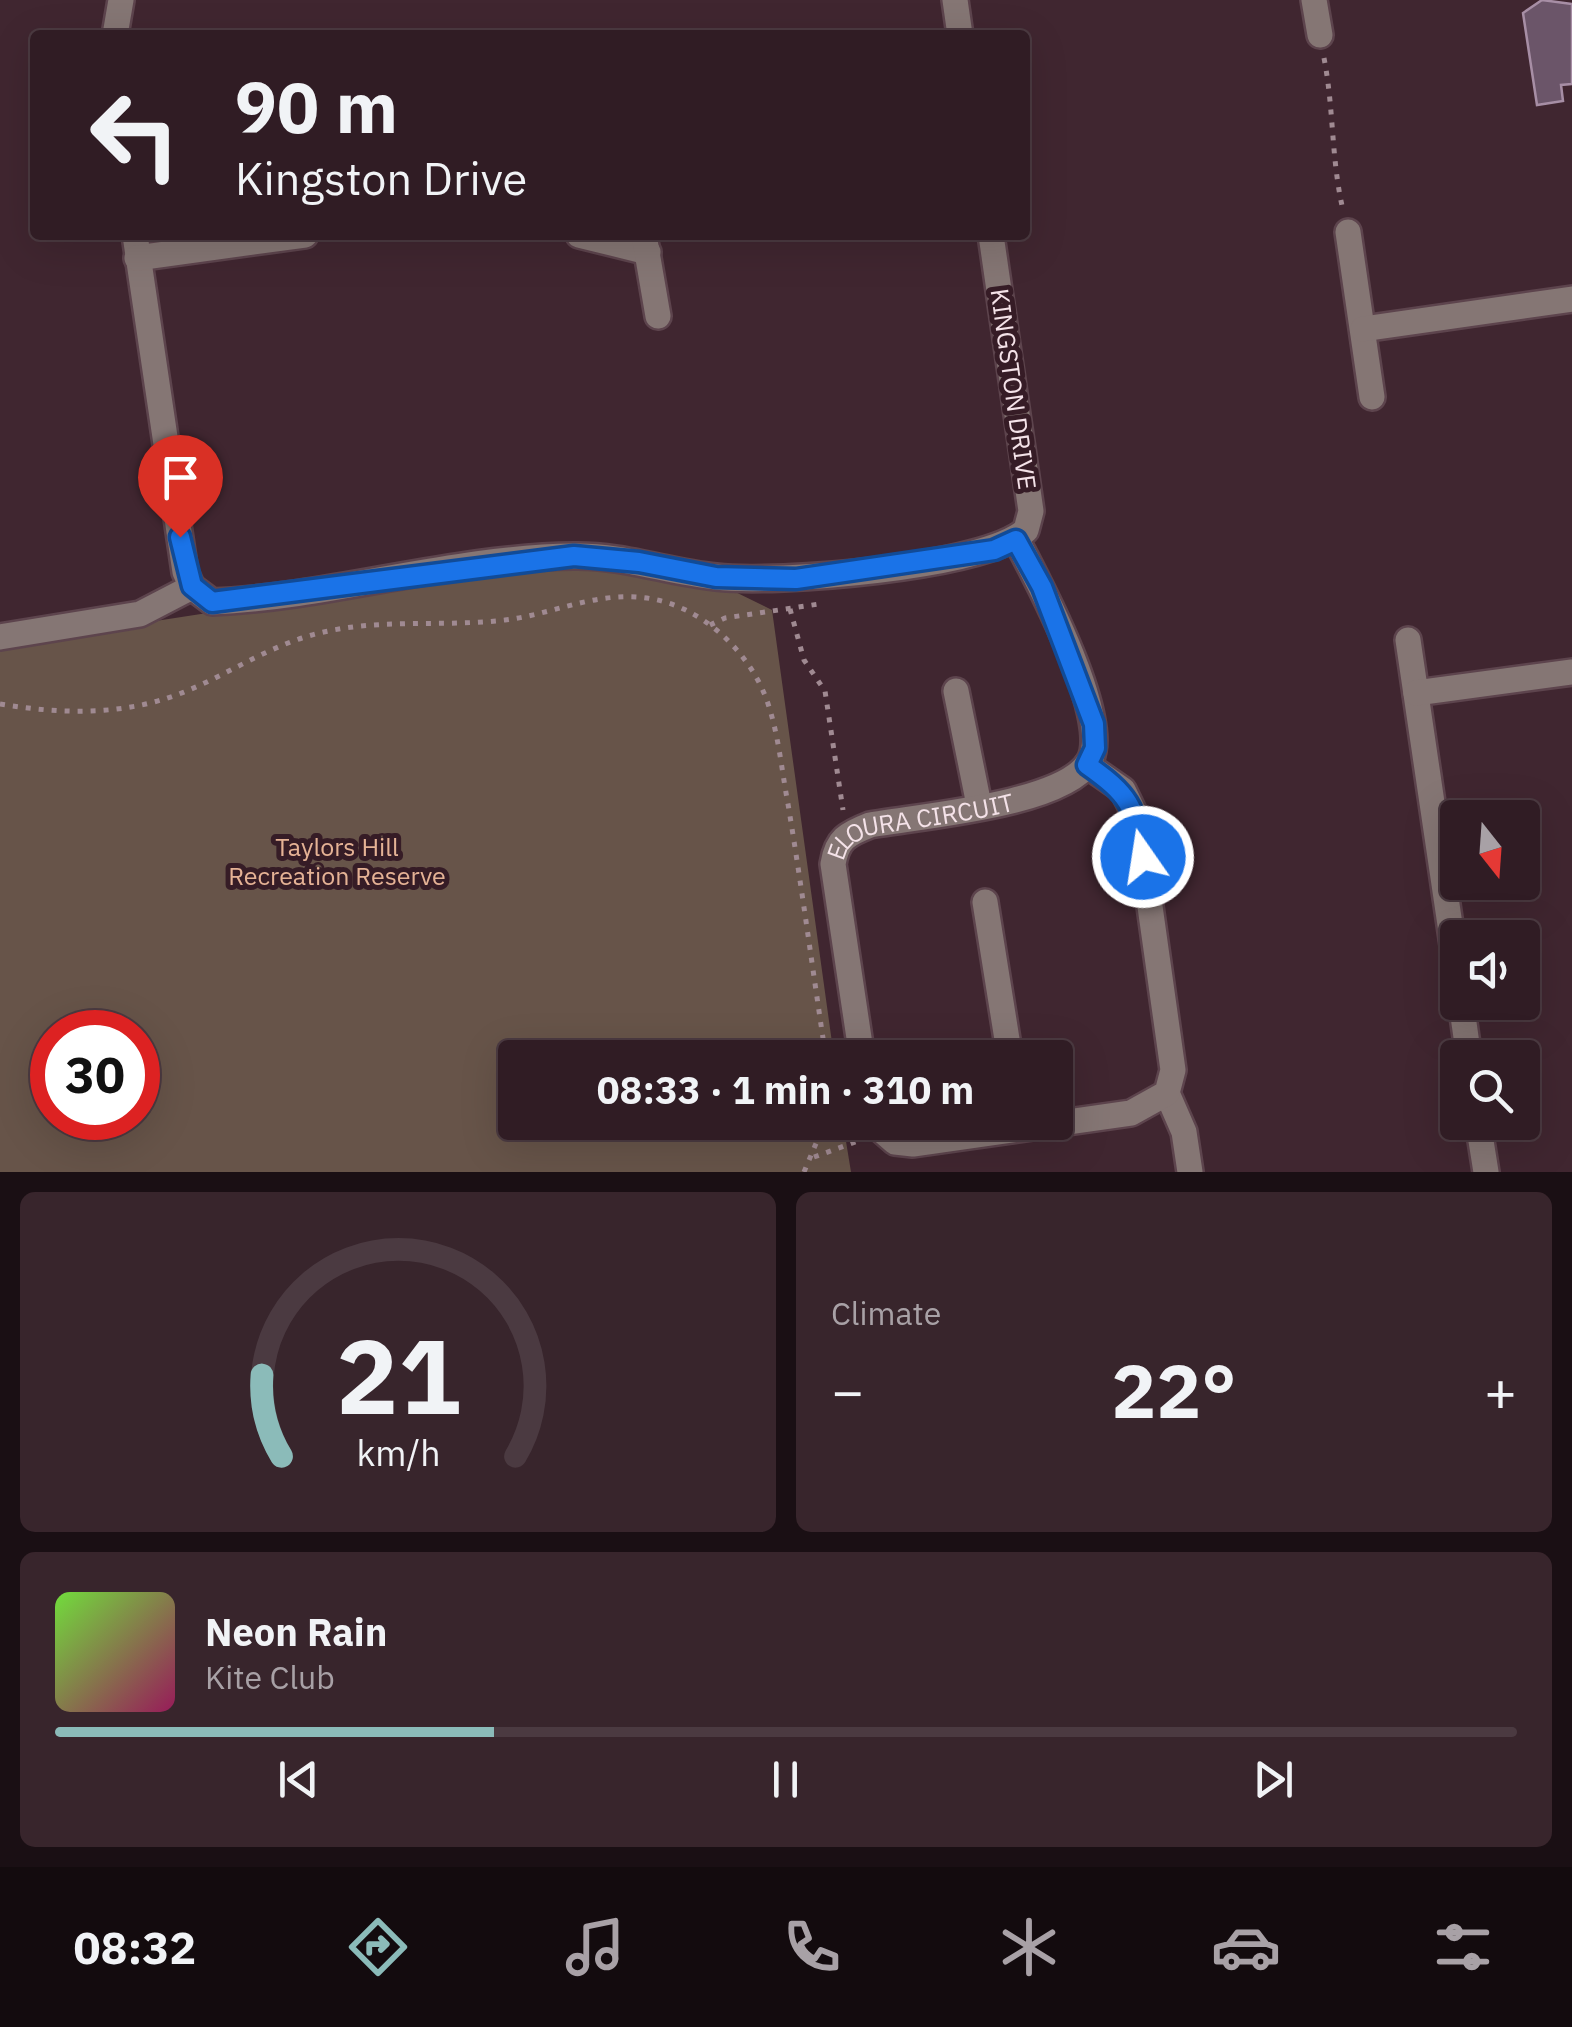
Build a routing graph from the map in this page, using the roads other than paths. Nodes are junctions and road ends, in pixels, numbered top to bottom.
1 (121, 0) edge
2 (955, 0) edge
3 (1314, 0) edge
4 (115, 30) edge
5 (959, 30) edge
6 (1320, 35) road end
7 (1348, 232) road end
8 (228, 240) edge
9 (992, 240) edge
10 (646, 243) edge
11 (136, 246) edge
12 (1572, 299) edge
13 (658, 316) dead end
14 (1363, 329) junction
15 (1372, 398) dead end
16 (1016, 540) junction
17 (192, 586) junction
18 (0, 637) edge
19 (1408, 640) dead end
20 (1572, 672) edge
21 (956, 691) dead end
22 (1416, 693) junction
23 (1087, 765) junction
24 (979, 805) junction
25 (985, 902) dead end
26 (1449, 920) edge
27 (859, 1040) edge
28 (1007, 1040) edge
29 (1166, 1093) junction
30 (1073, 1120) edge
31 (893, 1140) edge
32 (937, 1140) edge
33 (1481, 1140) edge
34 (1190, 1172) edge
35 (1486, 1172) edge

1 - 4 street
2 - 5 street
3 - 6 street
7 - 14 street
8 - 11 street
9 - 16 street, KINGSTON DRIVE
10 - 13 street
11 - 17 street
12 - 14 street
14 - 15 street
16 - 17 street
16 - 23 street
17 - 18 street
19 - 22 street
20 - 22 street
21 - 24 street
22 - 26 street
23 - 24 street, ELOURA CIRCUIT
23 - 29 street
24 - 27 street, ELOURA CIRCUIT
25 - 28 street
29 - 30 street
29 - 34 street
31 - 32 street
33 - 35 street

